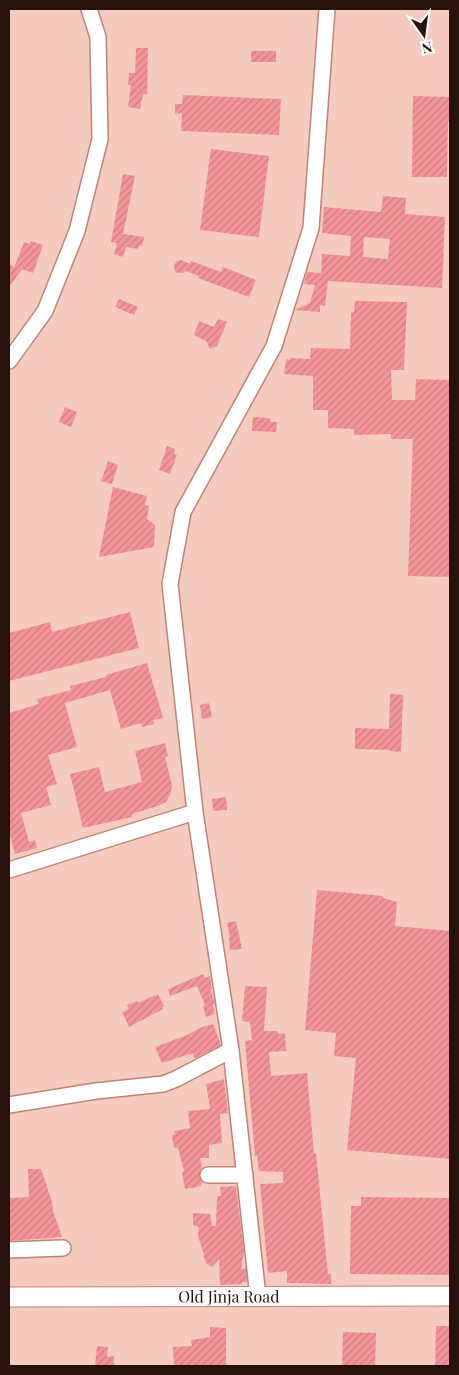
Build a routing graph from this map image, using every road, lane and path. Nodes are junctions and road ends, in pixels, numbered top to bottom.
1 (89, 9) edge
2 (327, 9) edge
3 (9, 361) edge
4 (195, 812) junction
5 (9, 870) edge
6 (232, 1050) junction
7 (9, 1105) edge
8 (208, 1174) dead end
9 (245, 1175) junction
10 (63, 1248) dead end
11 (9, 1250) edge
12 (450, 1296) edge
13 (9, 1297) edge
14 (258, 1297) junction

1 - 3 street
2 - 4 street
4 - 5 street
4 - 6 street
6 - 7 street
6 - 9 street
8 - 9 street
9 - 14 street
10 - 11 street
12 - 14 main road, Old Jinja Road
13 - 14 main road, Old Jinja Road

